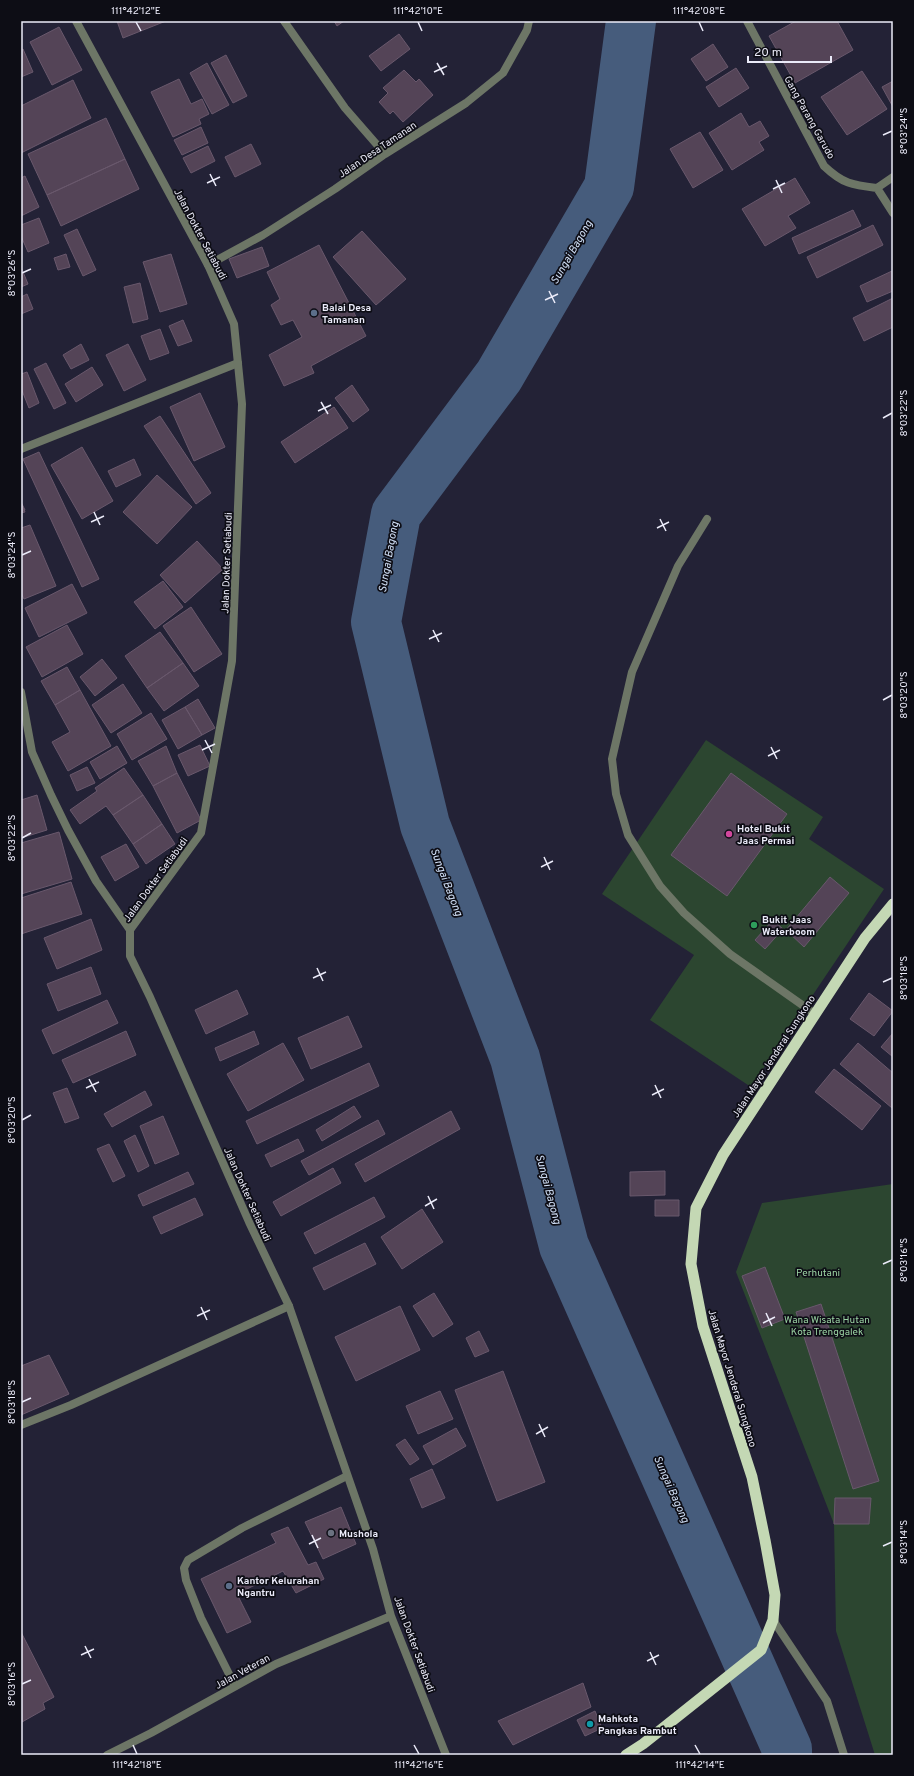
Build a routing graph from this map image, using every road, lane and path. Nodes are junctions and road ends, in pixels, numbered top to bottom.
1 (76, 21) edge
2 (284, 21) edge
3 (529, 21) edge
4 (747, 21) edge
5 (385, 154) junction
6 (893, 176) edge
7 (877, 188) junction
8 (893, 213) edge
9 (208, 265) junction
10 (238, 363) junction
11 (21, 449) edge
12 (707, 519) dead end
13 (21, 692) edge
14 (893, 904) edge
15 (130, 930) junction
16 (815, 1014) junction
17 (289, 1306) junction
18 (21, 1425) edge
19 (347, 1476) junction
20 (391, 1616) junction
21 (773, 1620) junction
22 (235, 1686) junction
23 (106, 1755) edge
24 (446, 1755) edge
25 (626, 1755) edge
26 (844, 1755) edge

1 - 9 street, Jalan Dokter Setiabudi
2 - 5 street
3 - 5 street, Jalan Desa Tamanan
4 - 7 street, Gang Parang Garudo
5 - 9 street, Jalan Desa Tamanan
6 - 7 street
7 - 8 street
9 - 10 street, Jalan Dokter Setiabudi
10 - 11 street
10 - 15 street, Jalan Dokter Setiabudi
12 - 16 street
13 - 15 street
14 - 16 highway, Jalan Mayor Jenderal Sungkono
15 - 17 street, Jalan Dokter Setiabudi
16 - 21 highway, Jalan Mayor Jenderal Sungkono
17 - 18 street
17 - 19 street, Jalan Dokter Setiabudi
19 - 20 street, Jalan Dokter Setiabudi
19 - 22 street
20 - 22 street, Jalan Veteran
20 - 24 street, Jalan Dokter Setiabudi
21 - 25 highway, Jalan Mayor Jenderal Sungkono
21 - 26 street
22 - 23 street, Jalan Veteran

